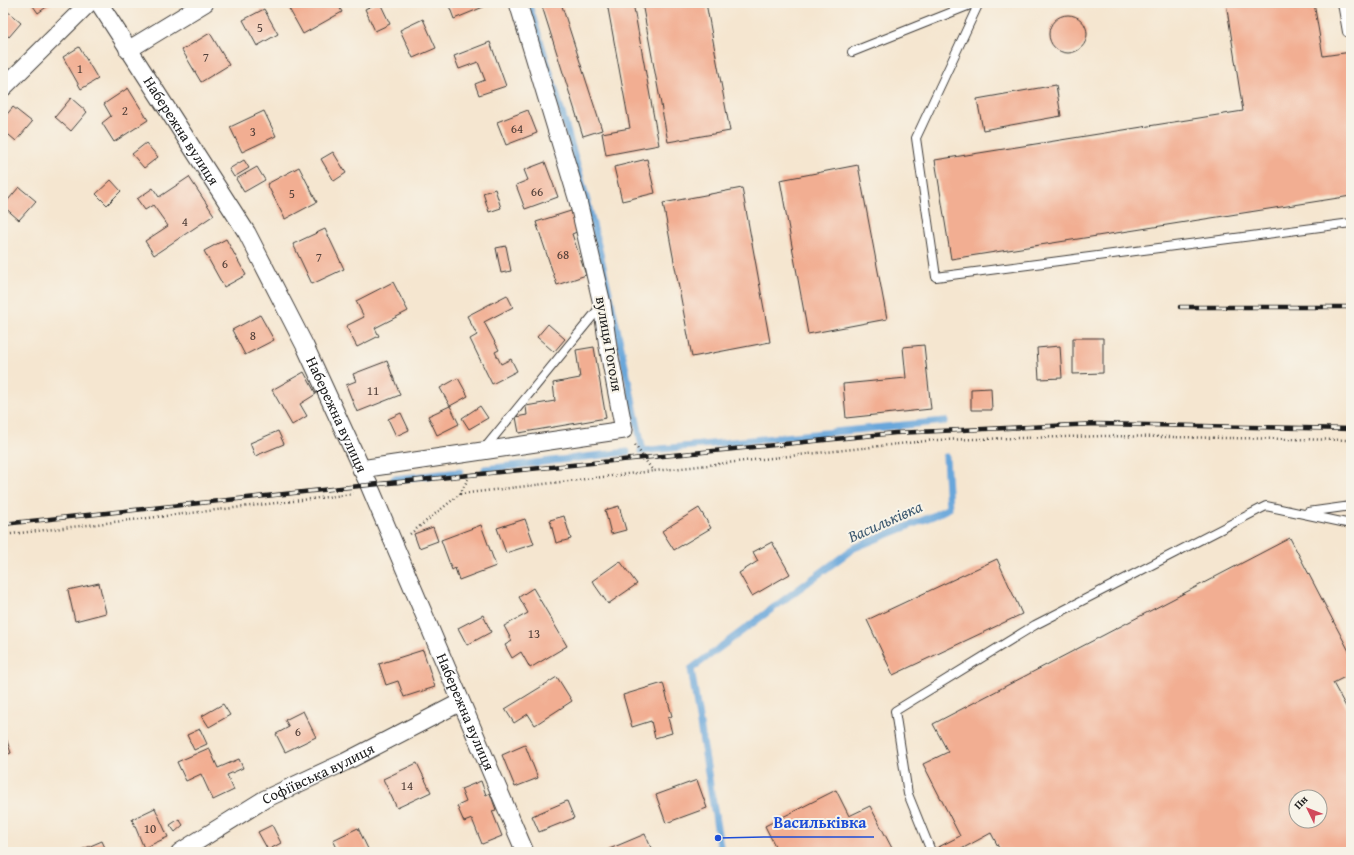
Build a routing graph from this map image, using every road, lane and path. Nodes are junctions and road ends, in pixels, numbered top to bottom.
1 (89, 3) edge
2 (99, 3) edge
3 (205, 3) edge
4 (518, 3) edge
5 (975, 3) edge
6 (979, 3) edge
7 (1342, 3) edge
8 (1347, 32) dead end
9 (128, 50) junction
10 (852, 52) dead end
11 (3, 88) edge
12 (1351, 222) edge
13 (602, 304) junction
14 (624, 430) junction
15 (1351, 440) edge
16 (482, 451) junction
17 (361, 469) junction
18 (653, 471) junction
19 (371, 492) junction
20 (460, 494) junction
21 (1351, 506) edge
22 (1301, 513) junction
23 (1351, 524) edge
24 (3, 535) edge
25 (395, 546) junction
26 (460, 702) junction
27 (931, 851) dead end
28 (180, 852) edge
29 (525, 852) edge

1 - 11 street
2 - 9 street, Набережна вулиця
3 - 9 street
4 - 13 street, вулиця Гоголя
5 - 10 lane
6 - 12 lane
7 - 8 lane
9 - 17 street, Набережна вулиця
13 - 14 street, вулиця Гоголя
13 - 16 lane
14 - 16 street
14 - 18 path
15 - 18 path
16 - 17 street
16 - 20 path
17 - 19 street, Набережна вулиця
18 - 20 path
19 - 24 path
19 - 25 street, Набережна вулиця
20 - 25 path
21 - 22 lane
22 - 23 lane
22 - 27 lane
25 - 26 street, Набережна вулиця
26 - 28 street, Софіївська вулиця
26 - 29 street, Набережна вулиця

